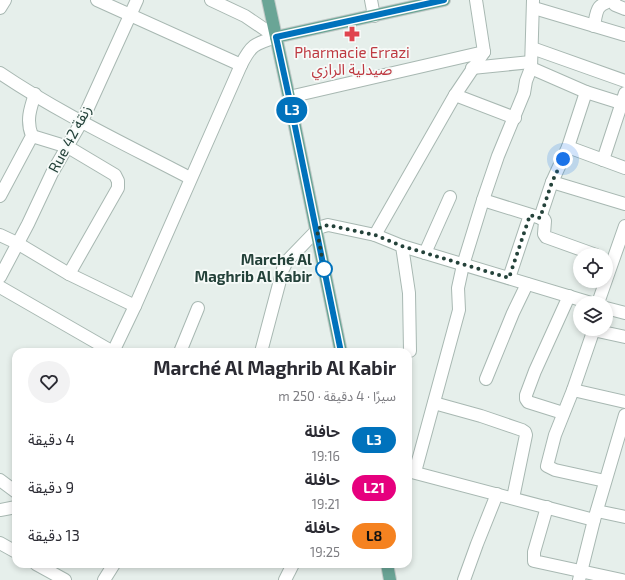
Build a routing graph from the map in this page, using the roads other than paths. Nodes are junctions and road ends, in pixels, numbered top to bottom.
1 (5, 0) edge
2 (97, 0) edge
3 (137, 0) edge
4 (211, 0) edge
5 (268, 0) edge
6 (371, 0) edge
7 (444, 0) edge
8 (476, 0) edge
9 (614, 0) edge
10 (534, 4) edge
11 (0, 8) edge
12 (625, 9) edge
13 (130, 15) junction
14 (374, 16) junction
15 (594, 26) junction
16 (625, 35) edge
17 (276, 37) junction
18 (532, 48) junction
19 (484, 52) junction
20 (240, 65) junction
21 (531, 65) junction
22 (472, 68) junction
23 (0, 73) edge
24 (625, 81) edge
25 (586, 92) junction
26 (35, 94) junction
27 (455, 95) junction
28 (289, 97) junction
29 (623, 98) edge
30 (515, 118) junction
31 (82, 121) junction
32 (620, 127) edge
33 (32, 136) junction
34 (68, 147) junction
35 (568, 148) junction
36 (603, 160) junction
37 (625, 168) edge
38 (190, 178) junction
39 (552, 182) junction
40 (0, 196) edge
41 (450, 197) dead end
42 (483, 200) junction
43 (625, 204) edge
44 (538, 221) junction
45 (625, 226) edge
46 (317, 230) junction
47 (375, 235) junction
48 (0, 236) edge
49 (17, 243) junction
50 (402, 246) junction
51 (577, 248) edge
52 (613, 252) edge
53 (425, 253) junction
54 (463, 265) junction
55 (69, 274) junction
56 (0, 277) edge
57 (509, 278) junction
58 (527, 284) junction
59 (0, 288) edge
60 (569, 296) junction
61 (573, 297) edge
62 (135, 306) junction
63 (198, 308) dead end
64 (613, 310) edge
65 (625, 313) edge
66 (613, 334) edge
67 (591, 336) edge
68 (625, 337) edge
69 (106, 348) edge
70 (115, 348) edge
71 (182, 348) edge
72 (262, 348) edge
73 (340, 348) edge
74 (410, 348) edge
75 (486, 379) dead end
76 (573, 390) junction
77 (625, 402) edge
78 (434, 403) junction
79 (563, 414) junction
80 (625, 415) edge
81 (412, 469) edge
82 (412, 472) edge
83 (0, 480) edge
84 (605, 481) junction
85 (12, 489) edge
86 (497, 494) junction
87 (512, 498) junction
88 (547, 507) junction
89 (12, 508) edge
90 (0, 510) edge
91 (595, 515) junction
92 (625, 517) edge
93 (0, 543) edge
94 (12, 550) edge
95 (43, 568) edge
96 (113, 568) edge
97 (291, 568) edge
98 (388, 568) edge
99 (580, 575) edge
100 (109, 579) edge
101 (65, 580) edge
102 (285, 580) edge
103 (390, 580) edge
104 (464, 580) edge
105 (622, 580) edge

1 - 11 street
2 - 13 street
3 - 13 street, Rue 42 زنقة
4 - 17 street
5 - 17 main road
6 - 14 street
7 - 14 main road
8 - 19 street
9 - 12 street
9 - 15 street
10 - 15 street
10 - 18 street
13 - 20 street
13 - 31 street, Rue 42 زنقة
14 - 17 main road
15 - 16 street
17 - 20 street
17 - 28 main road
18 - 21 street
18 - 24 street
19 - 22 street
19 - 28 street
20 - 38 street
21 - 22 street
21 - 25 street
21 - 30 street
22 - 27 street
23 - 26 street
25 - 29 street
25 - 35 street
26 - 31 street
26 - 33 street
27 - 30 street
27 - 47 street
28 - 46 main road
29 - 32 street
30 - 42 street
31 - 34 street, Rue 42 زنقة
31 - 38 street
32 - 36 street
33 - 34 street
33 - 40 street
34 - 49 street, Rue 42 زنقة
34 - 55 street
35 - 36 street
35 - 39 street
36 - 37 street
38 - 62 street
39 - 43 street
39 - 44 street
41 - 53 street
42 - 44 street
42 - 54 street
44 - 51 street
44 - 57 street
45 - 52 street
46 - 47 street
46 - 72 street
46 - 73 main road
47 - 50 street
48 - 49 street
49 - 55 street
49 - 56 street, Rue 42 زنقة
50 - 53 street
50 - 74 street
53 - 54 street
54 - 57 street
54 - 78 street
55 - 62 street
57 - 58 street
58 - 60 street
58 - 75 street
59 - 69 street
60 - 61 street
60 - 79 street
62 - 70 street
63 - 71 street
64 - 65 street
66 - 68 street
67 - 76 street
76 - 77 street
76 - 79 street
78 - 81 street
78 - 87 street
79 - 84 street
80 - 84 street
82 - 86 street
83 - 85 street
84 - 91 street
86 - 87 street
86 - 104 street
87 - 88 street
88 - 91 street
88 - 99 street
89 - 90 street
91 - 92 street
91 - 99 street
93 - 94 street
95 - 101 street
96 - 100 street
97 - 102 street
98 - 103 main road
99 - 105 street

